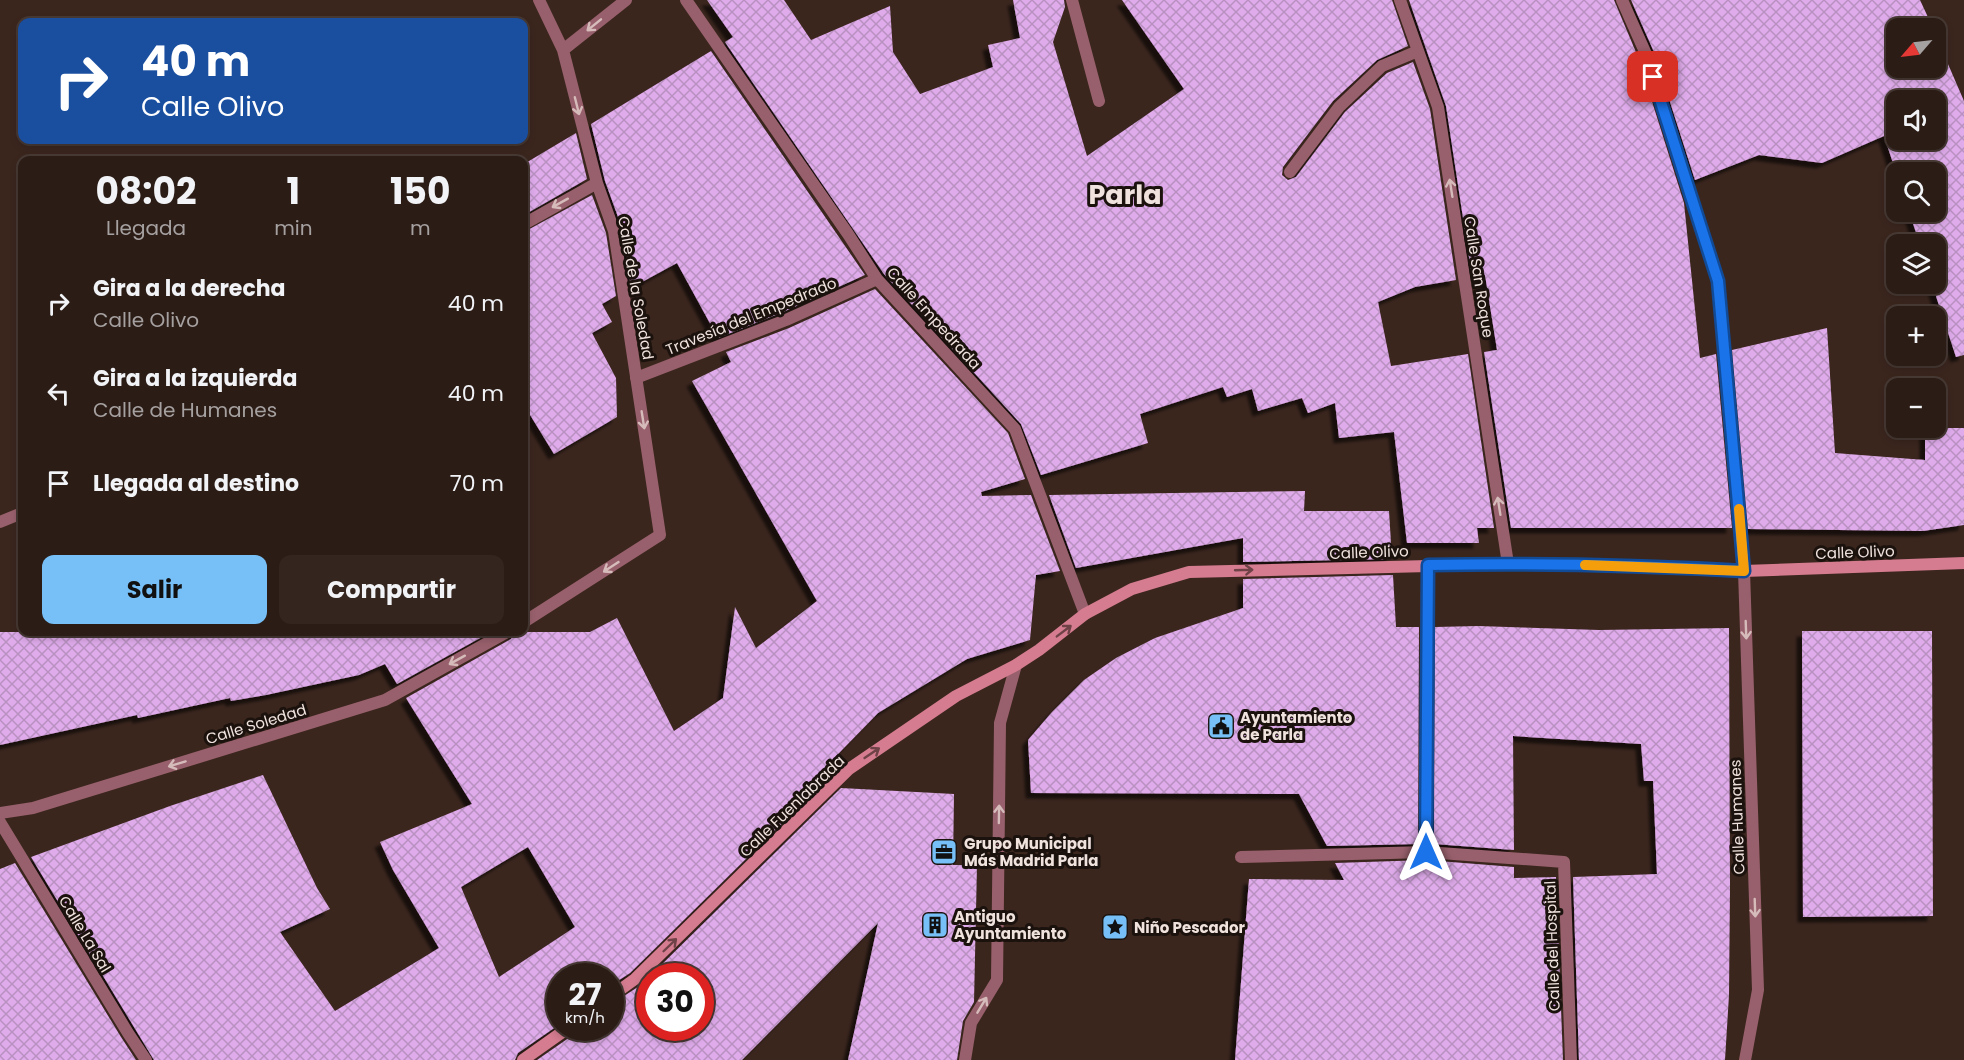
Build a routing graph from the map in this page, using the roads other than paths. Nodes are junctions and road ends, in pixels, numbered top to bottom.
1 (539, 0) edge
2 (626, 0) edge
3 (686, 0) edge
4 (1072, 0) edge
5 (1400, 0) edge
6 (1622, 0) edge
7 (563, 50) junction
8 (1418, 51) junction
9 (1099, 101) dead end
10 (1290, 172) dead end
11 (597, 183) junction
12 (528, 222) edge
13 (877, 279) junction
14 (636, 378) junction
15 (18, 515) edge
16 (0, 522) edge
17 (1964, 563) edge
18 (1508, 564) junction
19 (1428, 565) junction
20 (1744, 571) junction
21 (1085, 614) junction
22 (528, 619) edge
23 (500, 636) edge
24 (1016, 665) junction
25 (0, 813) edge
26 (0, 822) edge
27 (1426, 852) junction
28 (1241, 857) dead end
29 (624, 987) edge
30 (550, 1041) edge
31 (146, 1060) edge
32 (523, 1060) edge
33 (966, 1060) edge
34 (1571, 1060) edge
35 (1745, 1060) edge

1 - 7 street, Calle de la Soledad
2 -> 7 street
3 - 13 street, Calle Empedrada
4 - 9 street
5 - 8 street, Calle San Roque
6 - 20 street, Calle Humanes
7 -> 11 street, Calle de la Soledad
8 - 10 street
18 -> 8 street, Calle San Roque
11 -> 12 street
11 - 14 street, Calle de la Soledad
13 - 14 street, Travesía del Empedrado
13 - 21 street, Calle Empedrada
14 -> 22 street, Calle de la Soledad
15 - 16 street
17 - 20 street, Calle Olivo
18 - 19 street, Calle Olivo
18 - 20 street, Calle Olivo
21 -> 19 street, Calle Olivo
19 - 27 street
20 -> 35 street, Calle Humanes
24 -> 21 street, Calle Olivo
23 -> 25 street, Calle Soledad
29 -> 24 street, Calle Fuenlabrada
33 -> 24 street
26 - 31 street, Calle La Sal
27 - 28 street, Calle del Hospital
27 - 34 street, Calle del Hospital
30 - 32 street

